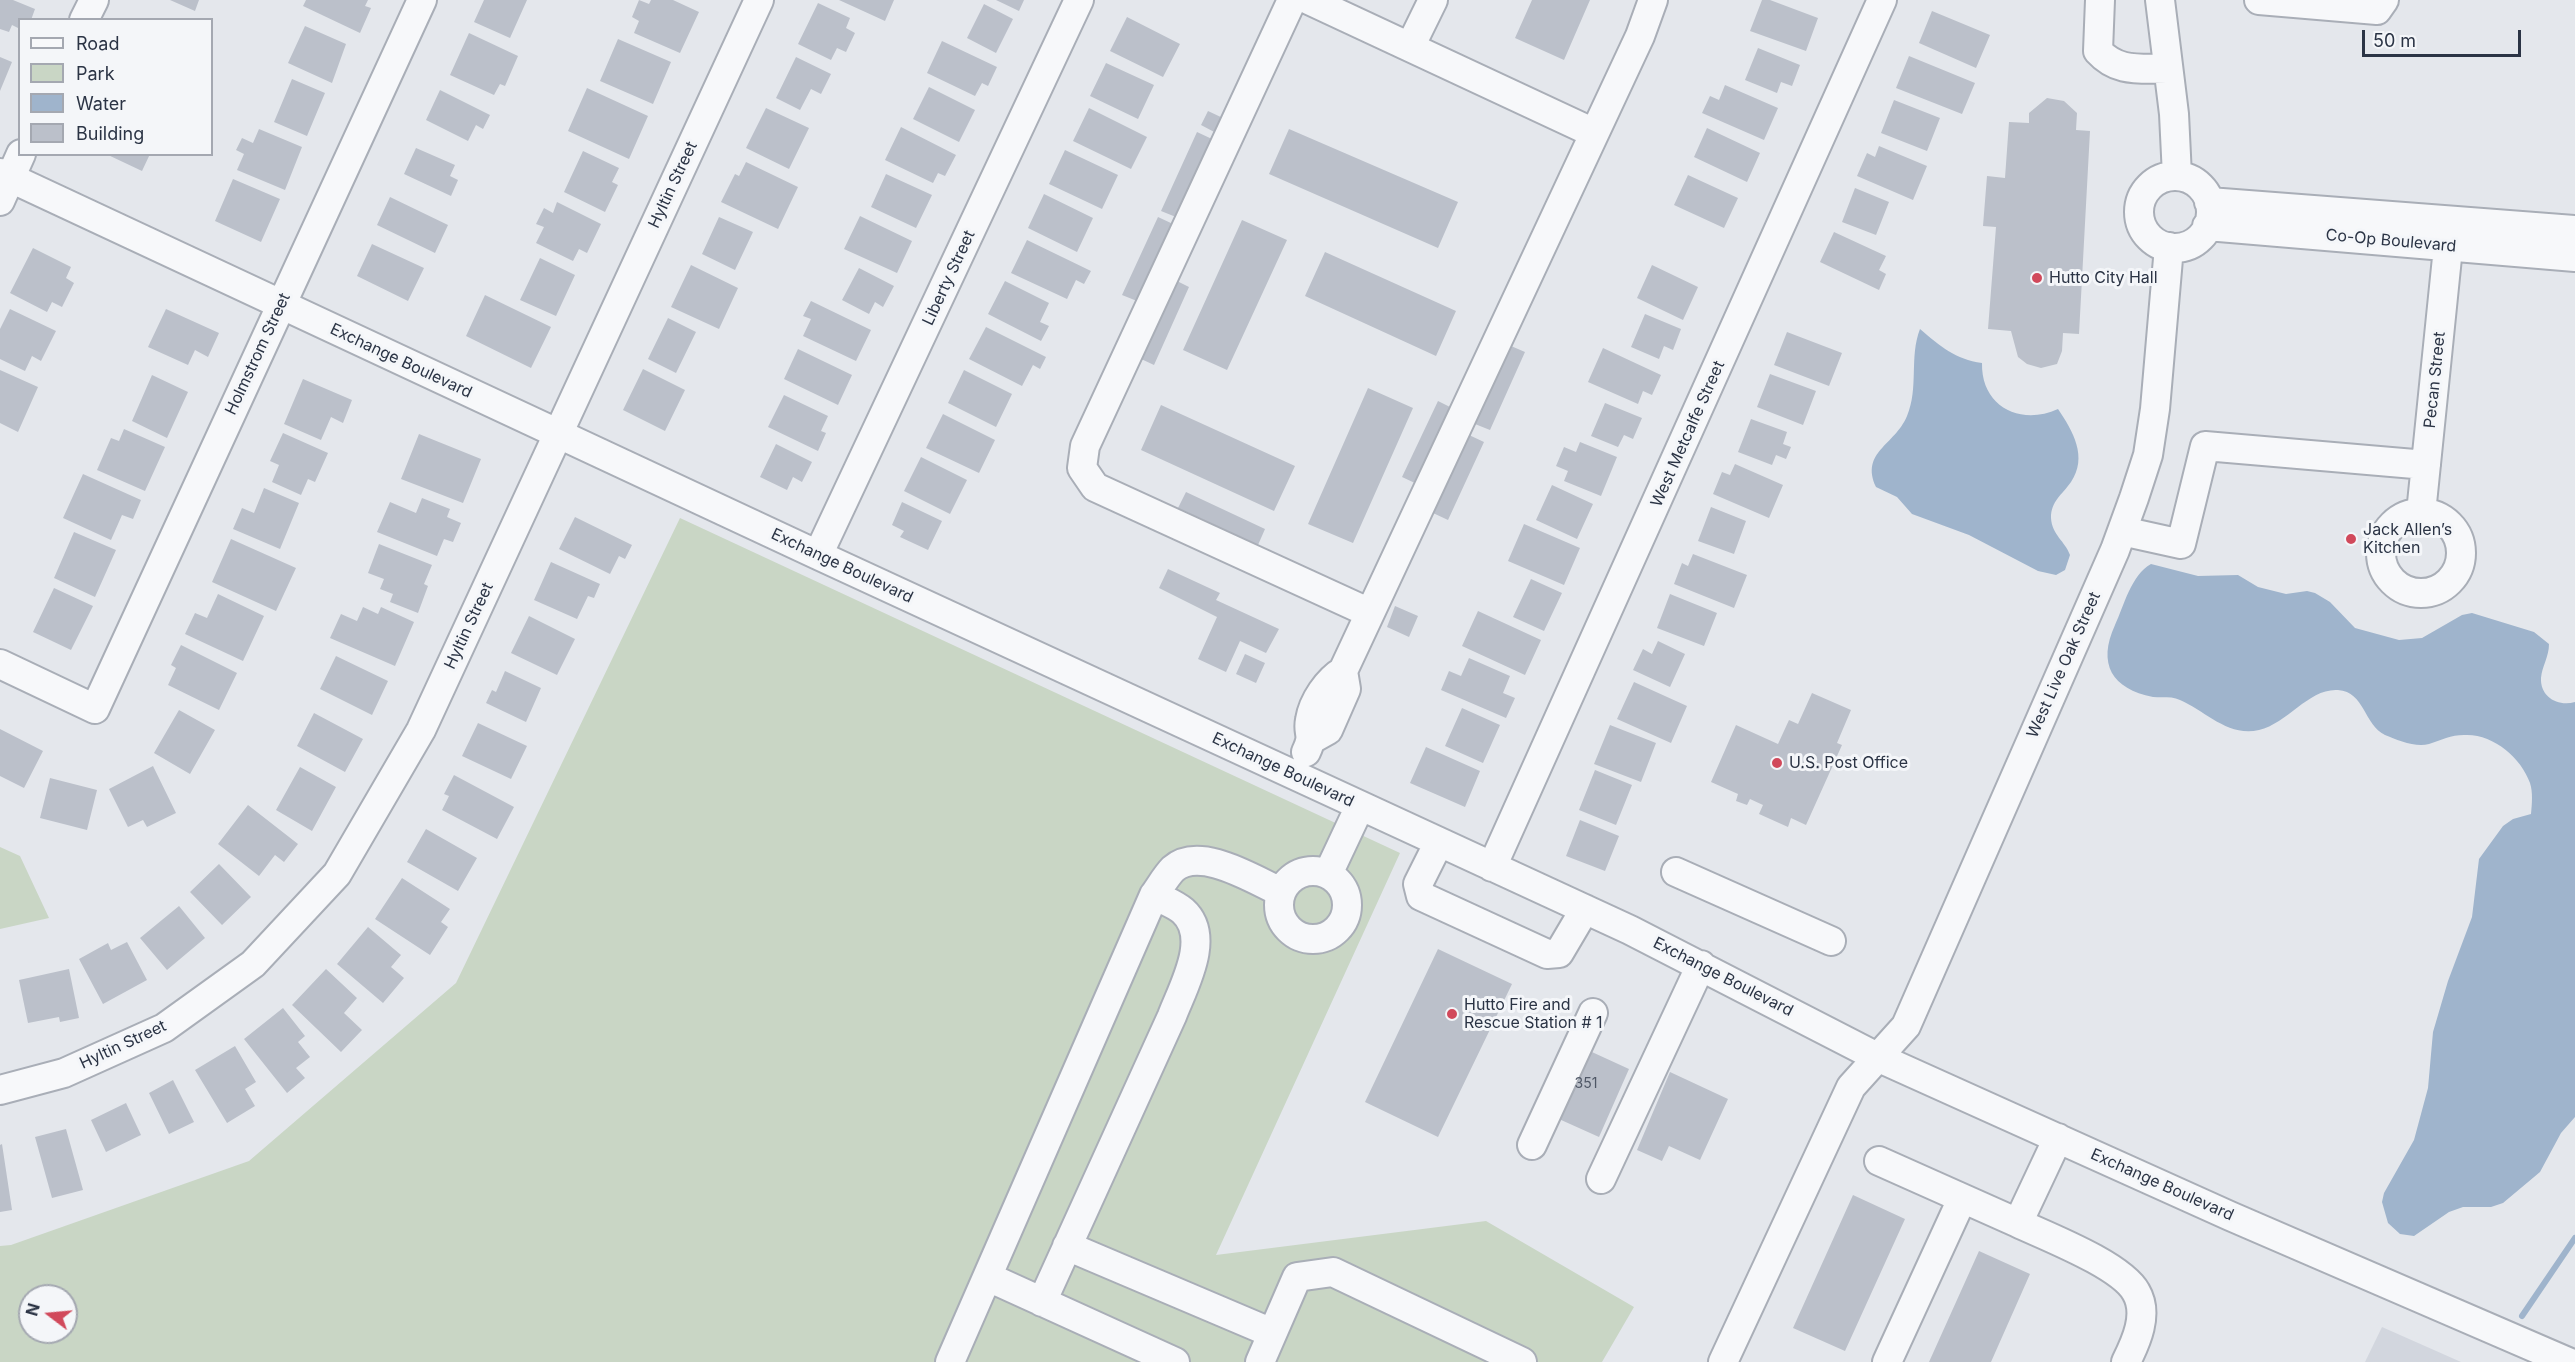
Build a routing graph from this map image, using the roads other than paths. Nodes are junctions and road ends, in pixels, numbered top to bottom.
1 (94, 0) edge
2 (422, 0) edge
3 (759, 0) edge
4 (1079, 0) edge
5 (1309, 0) edge
6 (1433, 0) edge
7 (1653, 0) edge
8 (1882, 0) edge
9 (2100, 0) edge
10 (2160, 0) edge
11 (2259, 0) edge
12 (2384, 0) edge
13 (1288, 9) edge
14 (85, 18) edge
15 (1410, 47) junction
16 (2167, 69) junction
17 (1589, 145) junction
18 (8, 176) edge
19 (2177, 176) junction
20 (2208, 214) junction
21 (2575, 230) edge
22 (2450, 233) junction
23 (2169, 247) junction
24 (2575, 256) edge
25 (281, 304) junction
26 (557, 433) junction
27 (2426, 465) junction
28 (2421, 513) dead end
29 (2122, 531) junction
30 (818, 555) junction
31 (1370, 613) junction
32 (0, 664) edge
33 (1294, 776) junction
34 (1360, 806) junction
35 (1439, 842) junction
36 (1492, 867) junction
37 (1676, 872) dead end
38 (1328, 874) junction
39 (1281, 892) junction
40 (1154, 896) junction
41 (1585, 909) junction
42 (1831, 941) dead end
43 (1701, 966) junction
44 (1593, 1014) dead end
45 (1877, 1057) junction
46 (0, 1090) edge
47 (2058, 1138) junction
48 (1532, 1145) dead end
49 (1879, 1161) dead end
50 (1601, 1179) dead end
51 (1962, 1199) junction
52 (2018, 1223) junction
53 (1067, 1246) junction
54 (988, 1277) junction
55 (1042, 1302) junction
56 (1272, 1334) junction
57 (950, 1362) edge
58 (1174, 1362) edge
59 (1260, 1362) edge
60 (1522, 1362) edge
61 (1723, 1362) edge
62 (1887, 1362) edge
63 (2126, 1362) edge
64 (2568, 1362) edge

1 - 14 street
2 - 25 street, Holmstrom Street
3 - 26 street, Hyltin Street
4 - 30 street, Liberty Street
5 - 15 street
6 - 15 street
7 - 17 street
8 - 36 street, West Metcalfe Street
9 - 16 street
10 - 16 street
11 - 12 street
13 - 31 street
15 - 17 street
16 - 19 street
17 - 31 street
18 - 25 street, Exchange Boulevard
19 - 20 street
19 - 23 street
20 - 22 street, Co-Op Boulevard
20 - 23 street
21 - 22 street, Co-Op Boulevard
22 - 24 street, Co-Op Boulevard
22 - 27 street, Pecan Street
23 - 29 street, West Live Oak Street
25 - 26 street, Exchange Boulevard
25 - 32 street, Holmstrom Street
26 - 30 street, Exchange Boulevard
26 - 46 street, Hyltin Street
27 - 28 street, Pecan Street
27 - 29 street
29 - 45 street, West Live Oak Street
30 - 33 street, Exchange Boulevard
31 - 33 street
33 - 34 street, Exchange Boulevard
34 - 35 street, Exchange Boulevard
34 - 38 street
35 - 36 street, Exchange Boulevard
35 - 41 street
36 - 41 street, Exchange Boulevard
37 - 42 street
38 - 39 street
38 - 39 street
39 - 40 street
40 - 53 street
40 - 54 street
41 - 43 street, Exchange Boulevard
43 - 45 street, Exchange Boulevard
43 - 50 street
44 - 48 street
45 - 47 street, Exchange Boulevard
45 - 61 street, West Live Oak Street
47 - 52 street
47 - 64 street, Exchange Boulevard
49 - 51 street
51 - 52 street
51 - 62 street
52 - 63 street
53 - 55 street
53 - 56 street
54 - 55 street
54 - 57 street
55 - 58 street
56 - 59 street
56 - 60 street

